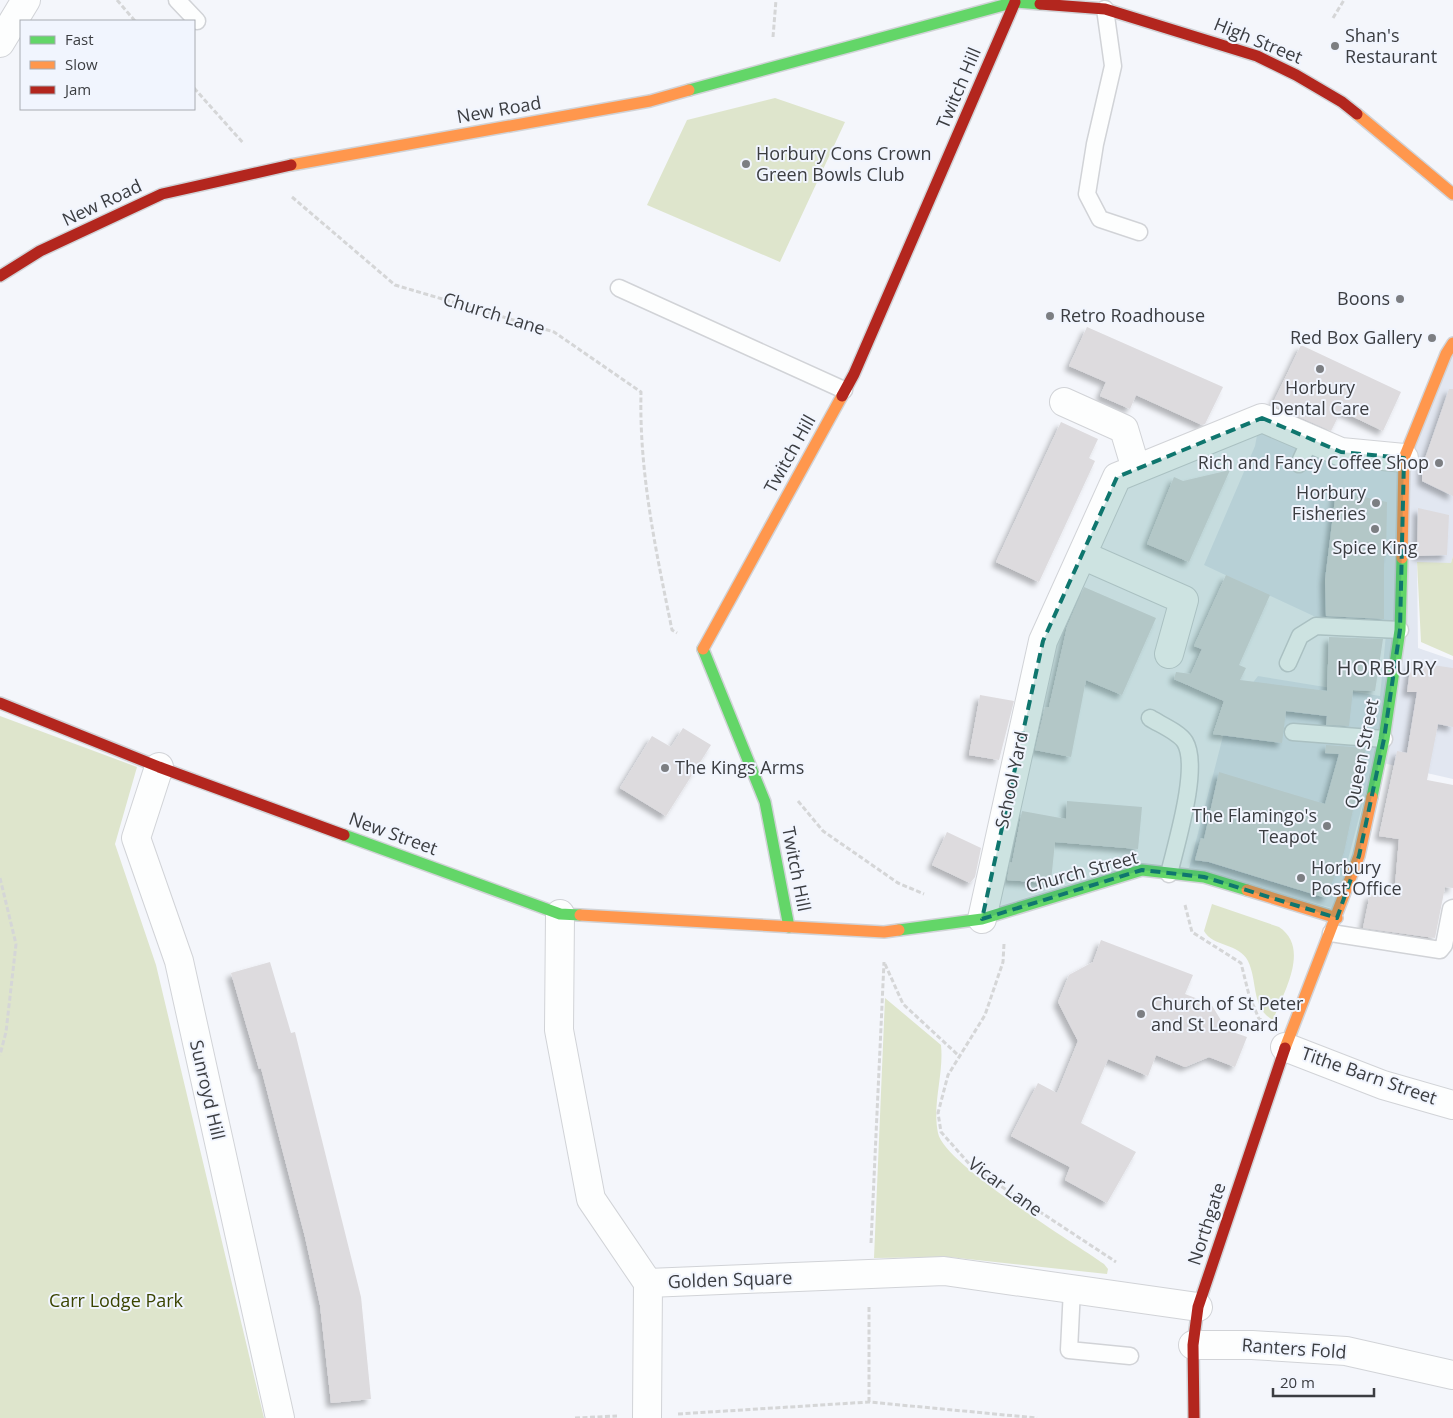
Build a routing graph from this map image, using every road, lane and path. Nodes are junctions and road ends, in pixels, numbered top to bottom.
1 (26, 0) edge
2 (117, 0) edge
3 (177, 0) edge
4 (1344, 0) edge
5 (1013, 1) edge
6 (1105, 9) junction
7 (1333, 18) dead end
8 (134, 20) edge
9 (197, 20) dead end
10 (0, 43) edge
11 (195, 89) edge
12 (267, 171) junction
13 (1453, 194) edge
14 (1139, 232) dead end
15 (0, 276) edge
16 (619, 288) dead end
17 (1453, 343) edge
18 (844, 390) junction
19 (1064, 402) dead end
20 (1404, 458) junction
21 (1136, 469) junction
22 (1082, 555) junction
23 (1400, 630) junction
24 (702, 650) junction
25 (1170, 654) dead end
26 (1288, 663) dead end
27 (0, 703) edge
28 (1150, 718) dead end
29 (1293, 732) dead end
30 (1384, 738) junction
31 (159, 767) junction
32 (793, 796) dead end
33 (1169, 874) junction
34 (0, 878) edge
35 (932, 898) dead end
36 (1453, 908) edge
37 (560, 914) junction
38 (995, 915) junction
39 (1334, 925) junction
40 (789, 927) junction
41 (1288, 1040) junction
42 (0, 1055) edge
43 (958, 1055) junction
44 (1453, 1105) edge
45 (870, 1276) junction
46 (648, 1283) junction
47 (1072, 1289) junction
48 (1122, 1296) junction
49 (1198, 1307) junction
50 (1193, 1345) junction
51 (1130, 1356) dead end
52 (1453, 1375) edge
53 (868, 1402) junction
54 (647, 1417) edge
55 (280, 1418) edge
56 (575, 1418) edge
57 (1037, 1418) edge
58 (1194, 1418) edge

1 - 10 street
2 - 8 path
3 - 9 lane
4 - 7 path
5 - 6 street, High Street
5 - 12 street, New Road
5 - 18 street, Twitch Hill
6 - 13 street, High Street
6 - 14 lane
11 - 12 path, Church Lane
12 - 15 street, New Road
12 - 24 path, Church Lane
16 - 18 lane
17 - 20 street, Queen Street
18 - 24 street, Twitch Hill
19 - 21 street
20 - 21 street, School Yard
20 - 23 street, Queen Street
21 - 22 street, School Yard
22 - 25 street
22 - 38 street, School Yard
23 - 26 lane
23 - 30 street, Queen Street
24 - 40 street, Twitch Hill
27 - 31 street, New Street
28 - 33 lane
29 - 30 lane
30 - 39 street, Queen Street
31 - 37 street, New Street
31 - 55 street, Sunroyd Hill
32 - 35 path
33 - 38 street, Church Street
33 - 39 street, Church Street
33 - 41 path
34 - 42 path
36 - 39 lane
37 - 40 street, New Street
37 - 46 street, Golden Square
38 - 40 street, Church Street
38 - 43 path, Vicar Lane
39 - 41 street, Queen Street
41 - 44 street, Tithe Barn Street
41 - 49 street, Northgate
43 - 45 path
43 - 48 path, Vicar Lane
45 - 46 street, Golden Square
45 - 47 street, Golden Square
45 - 53 path
46 - 54 street
47 - 48 street, Golden Square
47 - 51 lane
48 - 49 street, Golden Square
49 - 50 street, Northgate
50 - 52 street, Ranters Fold
50 - 58 street, Northgate
53 - 54 path
53 - 57 path
54 - 56 path

